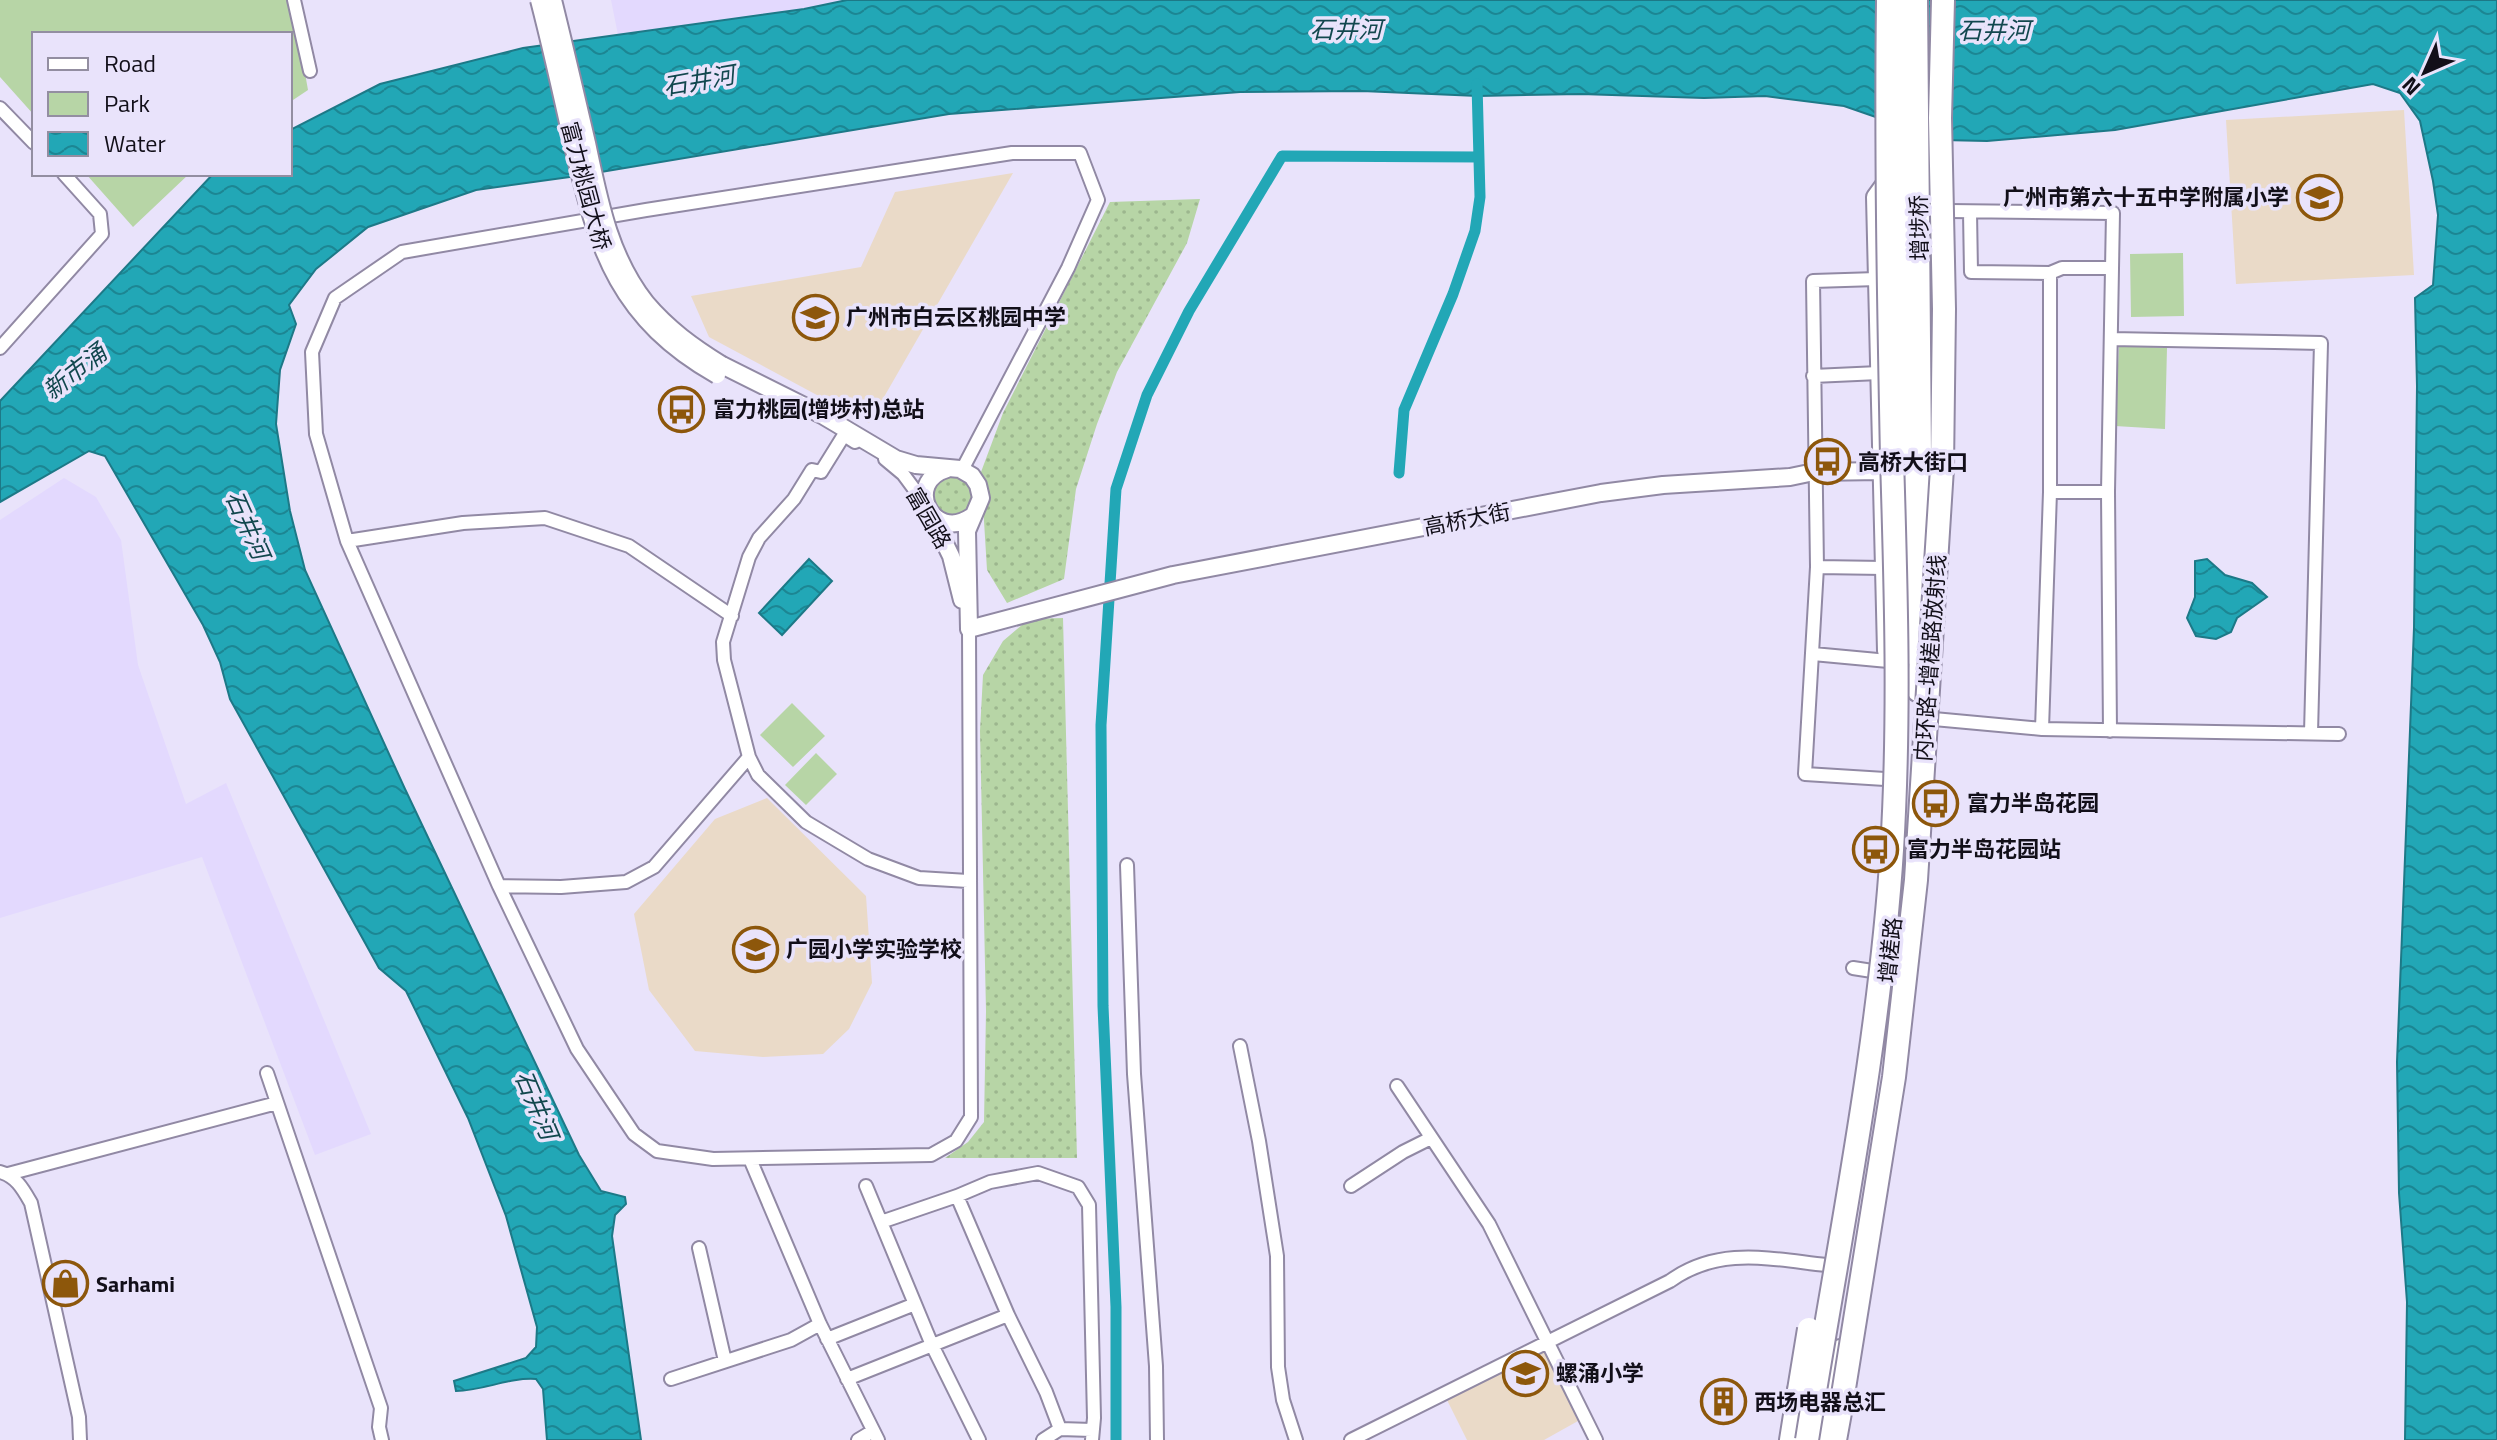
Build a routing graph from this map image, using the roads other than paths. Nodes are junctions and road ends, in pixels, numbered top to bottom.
1 (294, 0) edge
2 (539, 0) edge
3 (553, 0) edge
4 (1888, 0) edge
5 (1900, 0) edge
6 (1918, 0) edge
7 (1943, 0) edge
8 (310, 71) dead end
9 (0, 108) edge
10 (32, 141) edge
11 (66, 176) edge
12 (1949, 211) junction
13 (1970, 212) junction
14 (2112, 268) junction
15 (1951, 271) junction
16 (2050, 273) junction
17 (1877, 279) junction
18 (1951, 304) junction
19 (1877, 305) junction
20 (2111, 339) junction
21 (0, 348) edge
22 (719, 370) junction
23 (1879, 373) junction
24 (1813, 376) junction
25 (844, 435) junction
26 (1914, 454) junction
27 (956, 469) junction
28 (1881, 471) junction
29 (1814, 472) junction
30 (2050, 492) junction
31 (2108, 492) junction
32 (929, 511) junction
33 (971, 517) junction
34 (1923, 532) junction
35 (347, 541) junction
36 (1817, 567) junction
37 (1884, 568) junction
38 (1942, 575) junction
39 (732, 616) junction
40 (969, 629) junction
41 (1813, 654) junction
42 (1897, 657) junction
43 (1924, 718) junction
44 (2042, 729) junction
45 (2110, 731) junction
46 (2311, 733) junction
47 (2339, 734) dead end
48 (1886, 735) junction
49 (749, 757) junction
50 (1903, 759) junction
51 (1885, 779) junction
52 (1912, 786) junction
53 (1927, 818) junction
54 (1127, 865) dead end
55 (968, 881) junction
56 (499, 886) junction
57 (1923, 897) junction
58 (1896, 913) junction
59 (1853, 968) dead end
60 (1881, 972) junction
61 (1240, 1046) dead end
62 (267, 1073) dead end
63 (1397, 1086) dead end
64 (277, 1103) junction
65 (1431, 1138) junction
66 (1892, 1140) junction
67 (750, 1159) junction
68 (4, 1173) edge
69 (1869, 1179) junction
70 (866, 1186) dead end
71 (1351, 1186) dead end
72 (957, 1196) junction
73 (881, 1222) junction
74 (1841, 1232) junction
75 (699, 1248) dead end
76 (1826, 1265) junction
77 (915, 1304) junction
78 (1008, 1315) junction
79 (820, 1324) junction
80 (827, 1339) junction
81 (1546, 1341) junction
82 (932, 1345) junction
83 (725, 1361) junction
84 (671, 1379) dead end
85 (847, 1379) junction
86 (1060, 1429) junction
87 (1092, 1435) edge
88 (875, 1436) edge
89 (80, 1440) edge
90 (382, 1440) edge
91 (858, 1440) edge
92 (979, 1440) edge
93 (1043, 1440) edge
94 (1157, 1440) edge
95 (1296, 1440) edge
96 (1351, 1440) edge
97 (1596, 1440) edge
98 (1791, 1440) edge
99 (1823, 1440) edge

1 - 8 street
2 - 22 street, 富力桃园大桥, bridge
3 - 22 street, 富力桃园大桥, bridge
4 - 58 highway, 内环路-增槎路放射线, bridge
5 - 26 main road, 增埗桥, bridge
6 - 26 main road, 增埗桥, bridge
7 - 99 highway, 内环路-增槎路放射线, bridge
9 - 10 street
11 - 21 street
12 - 13 street
12 - 15 street
12 - 17 street
13 - 14 street
13 - 16 street
14 - 16 street
14 - 20 street
15 - 17 street
15 - 18 street
16 - 30 street
17 - 19 street
17 - 24 street
18 - 19 street
18 - 38 street
19 - 23 street
20 - 31 street
20 - 46 street
22 - 25 street, 富园路
22 - 27 street, 富园路
23 - 24 street
23 - 28 street
24 - 29 street
25 - 32 street, 富园路
25 - 39 street
26 - 34 main road, 增槎路
26 - 42 main road, 增槎路
27 - 32 street
27 - 33 street
27 - 35 street
28 - 29 street, 高桥大街
28 - 37 street
29 - 36 street
29 - 40 street, 高桥大街
30 - 31 street
30 - 44 street
31 - 45 street
32 - 33 street
32 - 40 street, 富园路
33 - 40 street
34 - 38 street
34 - 43 main road, 增槎路
35 - 39 street
35 - 56 street
36 - 37 street
36 - 41 street
37 - 42 street
38 - 43 street
39 - 49 street
40 - 55 street
41 - 42 street
41 - 51 street
42 - 48 street
42 - 50 main road, 增槎路
43 - 44 street
43 - 52 main road, 增槎路
43 - 53 street
44 - 45 street
45 - 46 street
46 - 47 street
48 - 50 street
48 - 51 street
49 - 55 street
49 - 56 street
50 - 60 main road, 增槎路
51 - 60 street
52 - 53 street
52 - 58 main road, 增槎路
53 - 57 street
54 - 94 street
55 - 67 street
56 - 67 street
57 - 58 street
57 - 66 street
58 - 69 main road, 增槎路
58 - 98 highway, bridge
58 - 99 highway, 增槎路, bridge
59 - 60 street
60 - 74 main road, 增槎路
61 - 95 street
62 - 64 street
63 - 65 street
64 - 68 street
64 - 90 street
65 - 71 street
65 - 81 street
66 - 69 street
66 - 99 street
67 - 79 street
68 - 89 street
69 - 99 main road, 增槎路
70 - 73 street
72 - 73 street
72 - 78 street
72 - 87 street
73 - 77 street
74 - 76 street
74 - 99 main road, 增槎路
75 - 83 street
76 - 81 street
76 - 99 street
77 - 80 street
77 - 82 street
78 - 82 street
78 - 86 street
79 - 80 street
79 - 83 street
80 - 85 street
81 - 96 street
81 - 97 street
82 - 85 street
82 - 92 street
83 - 84 street
85 - 88 street
86 - 87 street
86 - 93 street
88 - 91 street

